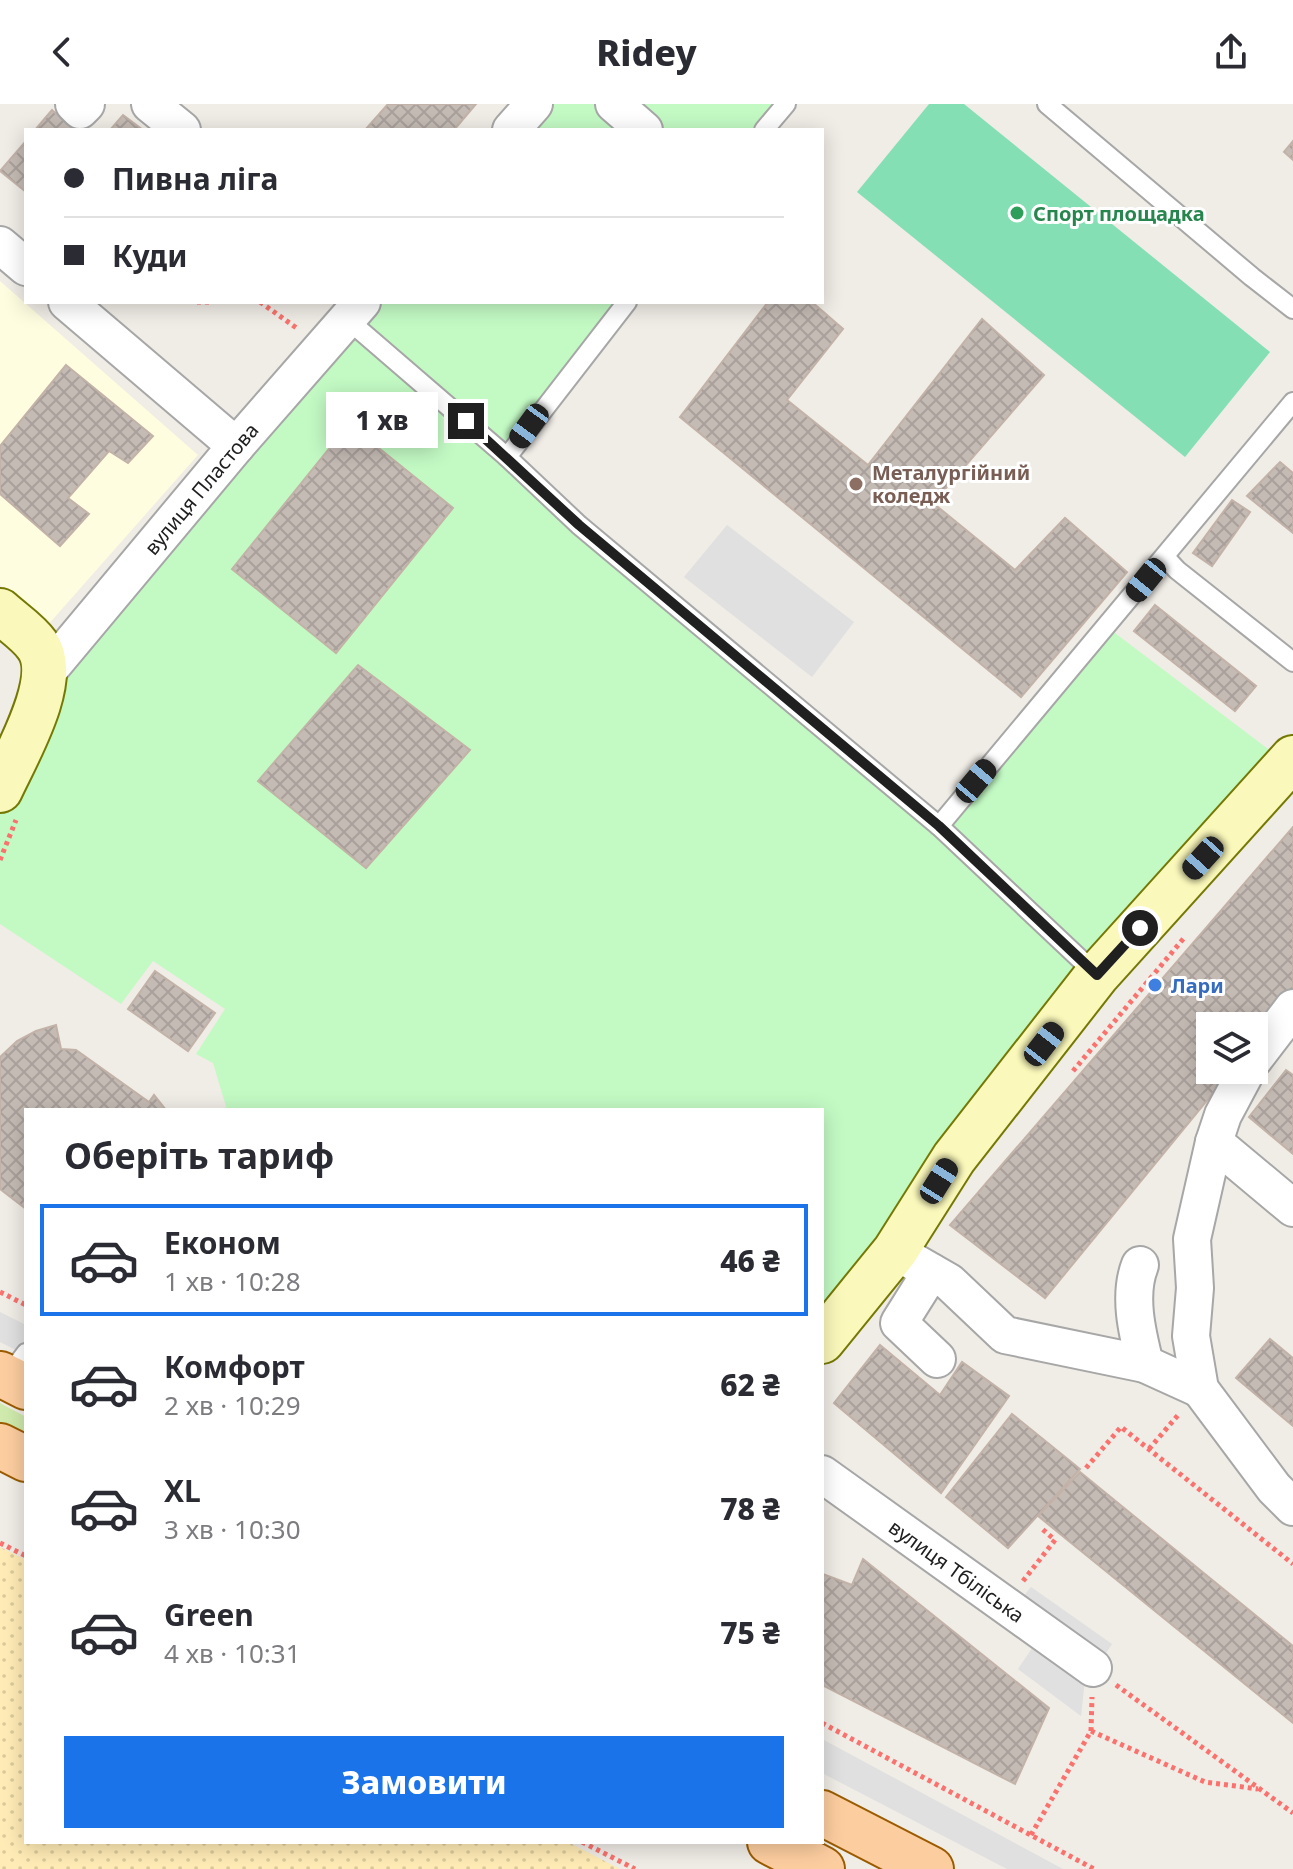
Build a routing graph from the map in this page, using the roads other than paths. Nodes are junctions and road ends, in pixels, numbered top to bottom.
1 (74, 104) edge
2 (86, 104) edge
3 (150, 104) edge
4 (534, 104) edge
5 (614, 104) edge
6 (786, 104) edge
7 (1047, 104) edge
8 (180, 128) edge
9 (513, 128) edge
10 (642, 128) edge
11 (766, 128) edge
12 (0, 245) edge
13 (24, 265) edge
14 (73, 304) edge
15 (625, 304) edge
16 (1293, 309) edge
17 (354, 311) edge
18 (106, 315) edge
19 (1291, 409) edge
20 (236, 446) junction
21 (507, 457) junction
22 (1165, 557) junction
23 (0, 611) edge
24 (41, 661) junction
25 (1293, 662) edge
26 (1293, 758) edge
27 (9, 803) edge
28 (939, 826) junction
29 (1097, 975) junction
30 (1292, 1012) edge
31 (1268, 1042) edge
32 (1240, 1084) edge
33 (1214, 1142) junction
34 (1293, 1208) edge
35 (913, 1261) junction
36 (1140, 1265) dead end
37 (824, 1339) edge
38 (937, 1359) dead end
39 (1145, 1364) junction
40 (1200, 1389) junction
41 (0, 1446) edge
42 (24, 1458) edge
43 (824, 1475) edge
44 (1293, 1507) edge
45 (1093, 1668) road end
46 (824, 1814) edge
47 (774, 1844) edge
48 (897, 1857) edge
49 (822, 1869) edge
50 (931, 1869) edge

1 - 2 street
3 - 8 street
4 - 9 street
5 - 10 street
6 - 11 lane
7 - 16 lane
12 - 13 street
14 - 18 street
15 - 21 lane
17 - 20 street, вулиця Пластова
17 - 21 lane
18 - 20 street
19 - 22 lane
20 - 24 street, вулиця Пластова
21 - 28 lane
22 - 25 lane
22 - 28 lane
23 - 24 street
24 - 27 street, вулиця Пластова
26 - 29 street
28 - 29 lane
29 - 35 street
30 - 31 street
32 - 33 street
33 - 34 street
33 - 40 street
35 - 37 street
35 - 38 street
35 - 39 street
36 - 39 street
39 - 40 street
40 - 44 street
41 - 42 main road
43 - 45 street, вулиця Тбіліська
46 - 48 main road
47 - 49 main road
48 - 50 main road

